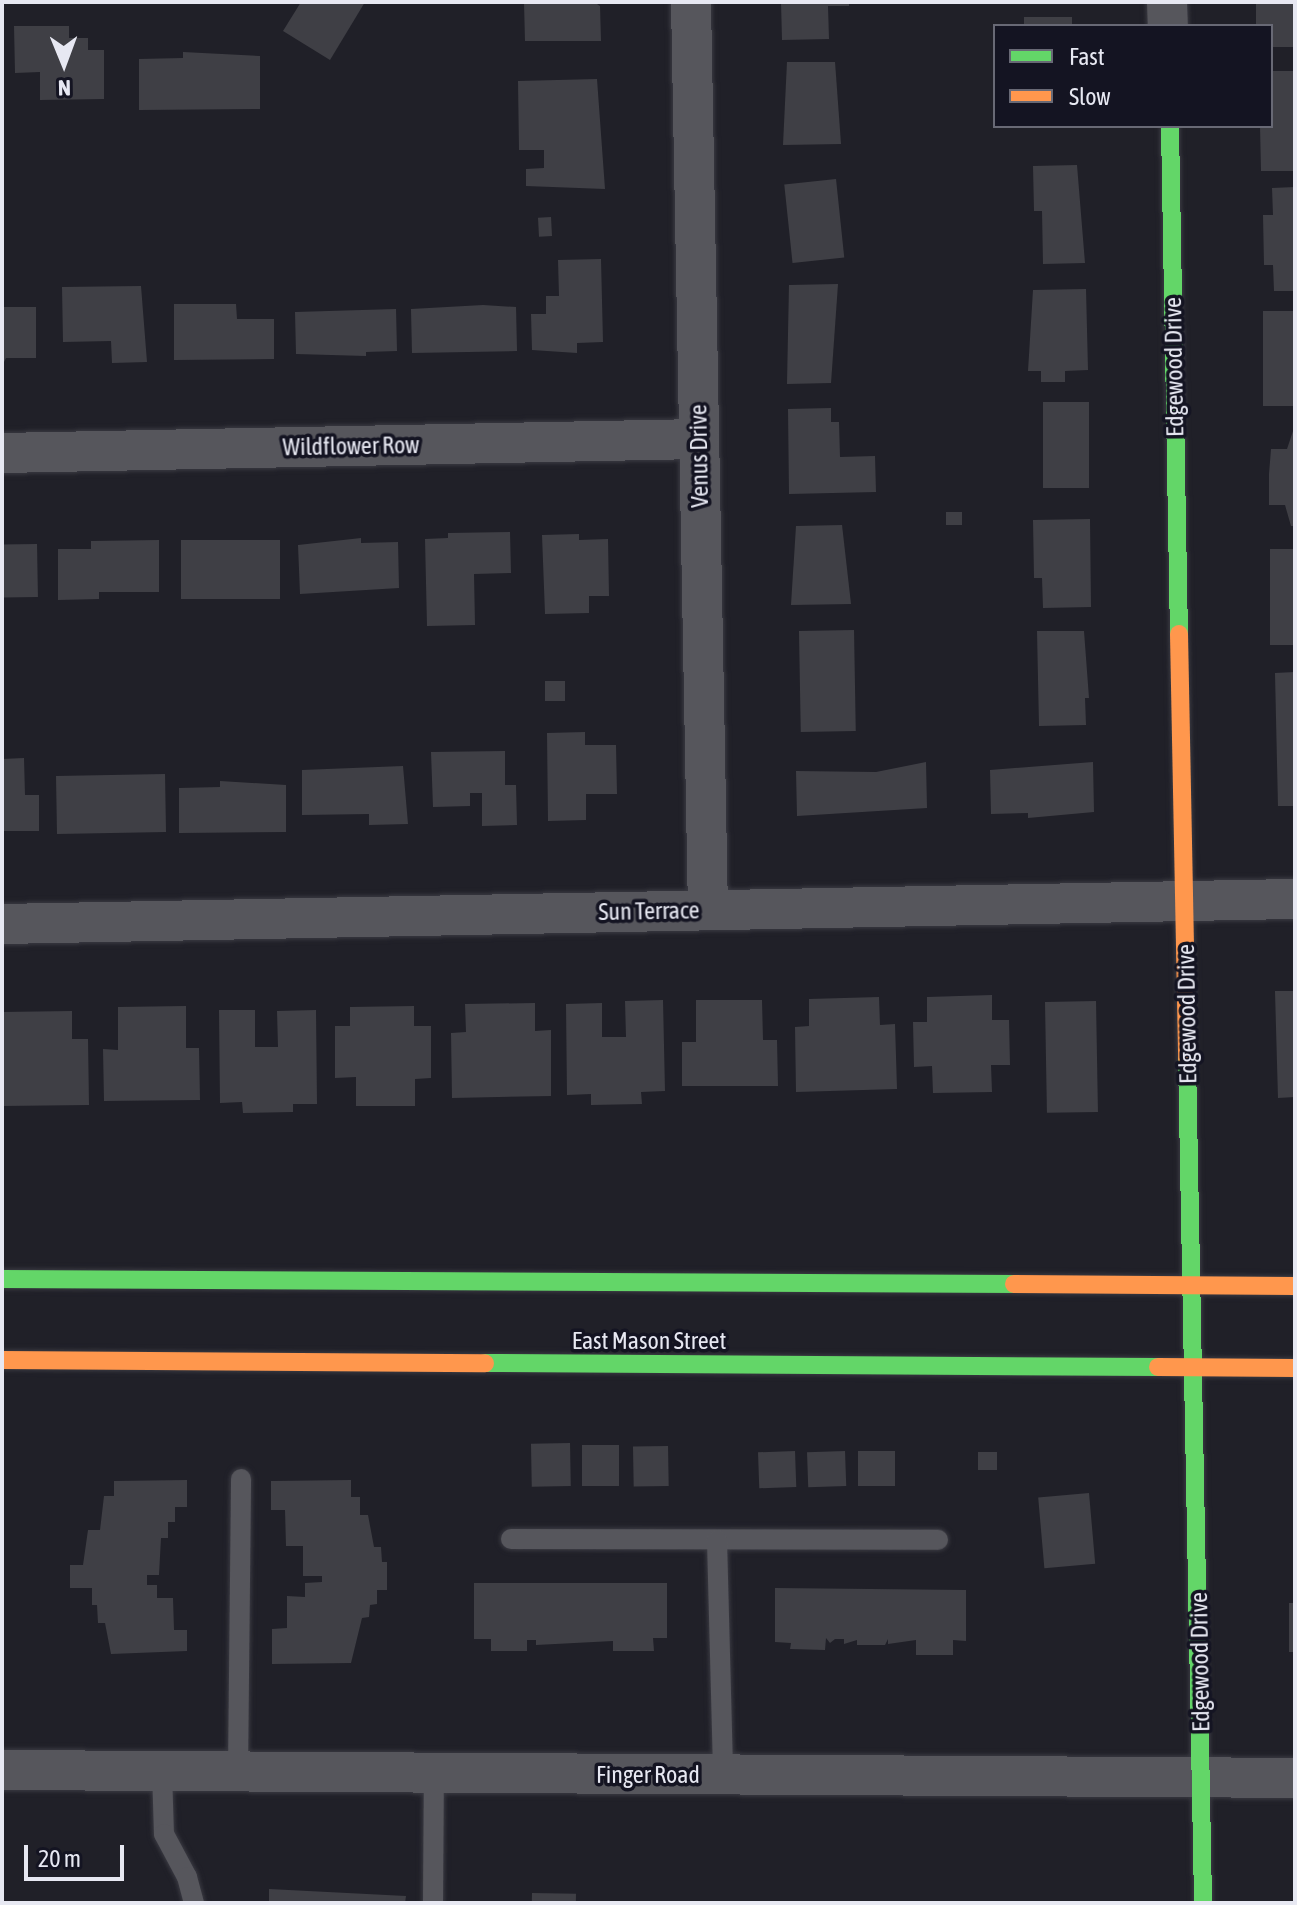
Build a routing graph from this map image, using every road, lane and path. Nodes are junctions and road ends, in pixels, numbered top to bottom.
1 (691, 2) edge
2 (1167, 2) edge
3 (1168, 24) edge
4 (1170, 128) edge
5 (699, 439) junction
6 (2, 453) edge
7 (1295, 899) edge
8 (1185, 901) junction
9 (708, 910) junction
10 (2, 924) edge
11 (2, 1279) edge
12 (1192, 1286) junction
13 (1295, 1286) edge
14 (2, 1360) edge
15 (1295, 1368) edge
16 (1194, 1369) junction
17 (241, 1479) dead end
18 (511, 1539) dead end
19 (717, 1540) junction
20 (938, 1540) dead end
21 (2, 1770) edge
22 (162, 1771) junction
23 (238, 1771) junction
24 (434, 1773) junction
25 (723, 1775) junction
26 (1295, 1778) edge
27 (1202, 1779) junction
28 (194, 1903) edge
29 (433, 1903) edge
30 (1203, 1903) edge

1 - 5 street, Venus Drive
2 - 3 street
4 - 8 main road, Edgewood Drive
5 - 6 street, Wildflower Row
5 - 9 street, Venus Drive
7 - 8 street, Sun Terrace
8 - 9 street, Sun Terrace
8 - 12 main road, Edgewood Drive
9 - 10 street, Sun Terrace
11 - 12 main road
12 - 13 main road
12 - 16 main road, Edgewood Drive
14 - 16 main road, East Mason Street
15 - 16 main road, East Mason Street
16 - 27 main road, Edgewood Drive
17 - 23 lane
18 - 19 lane
19 - 20 lane
19 - 25 lane
21 - 22 street, Finger Road
22 - 23 street, Finger Road
22 - 28 lane
23 - 24 street, Finger Road
24 - 25 street, Finger Road
24 - 29 lane
25 - 27 street, Finger Road
26 - 27 street, Finger Road
27 - 30 main road, Edgewood Drive

